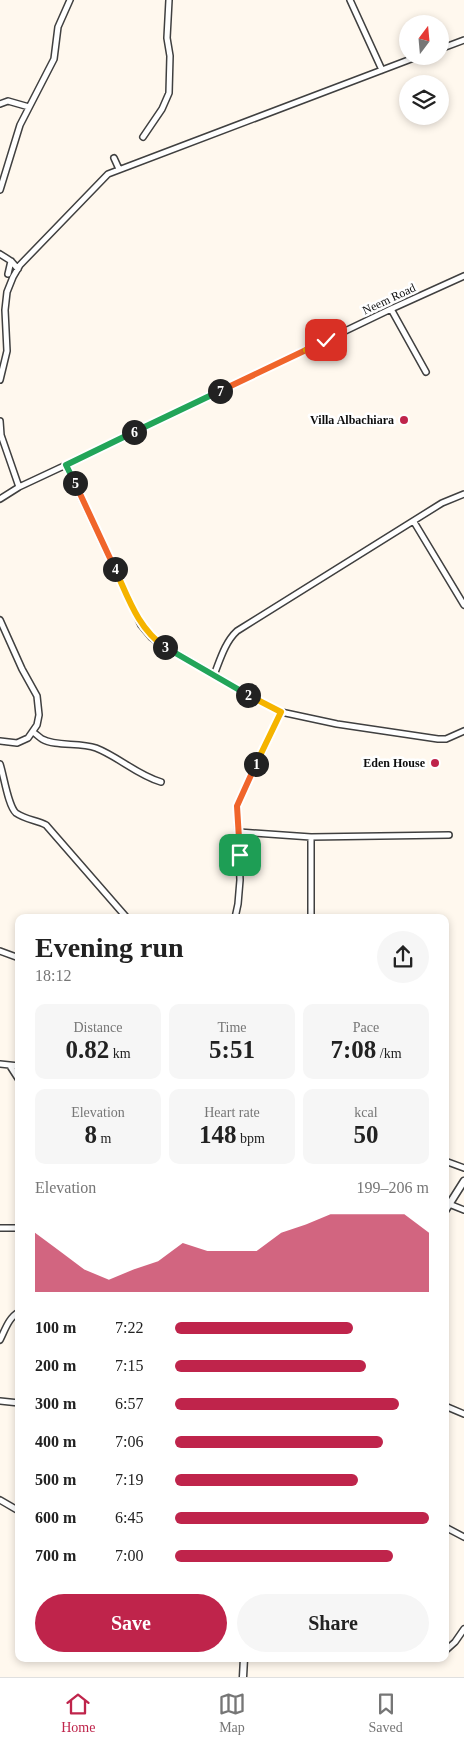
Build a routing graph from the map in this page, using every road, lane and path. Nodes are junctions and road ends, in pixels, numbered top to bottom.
1 (70, 0) edge
2 (169, 0) edge
3 (350, 0) edge
4 (464, 40) edge
5 (449, 46) edge
6 (399, 64) edge
7 (382, 70) junction
8 (0, 104) edge
9 (29, 107) junction
10 (143, 137) dead end
11 (114, 158) dead end
12 (119, 169) junction
13 (0, 190) edge
14 (0, 254) edge
15 (11, 261) junction
16 (18, 269) junction
17 (8, 274) dead end
18 (464, 276) edge
19 (390, 309) junction
20 (2, 310) edge
21 (426, 372) dead end
22 (0, 380) edge
23 (0, 421) edge
24 (66, 465) junction
25 (19, 487) junction
26 (464, 494) edge
27 (0, 499) edge
28 (414, 522) junction
29 (464, 605) edge
30 (0, 620) edge
31 (214, 675) junction
32 (281, 712) junction
33 (464, 731) edge
34 (33, 732) junction
35 (0, 741) edge
36 (0, 764) edge
37 (161, 782) dead end
38 (239, 832) junction
39 (449, 835) dead end
40 (311, 836) junction
41 (123, 914) edge
42 (236, 914) edge
43 (311, 914) edge
44 (0, 951) edge
45 (15, 957) edge
46 (0, 1064) edge
47 (10, 1066) junction
48 (15, 1066) edge
49 (15, 1074) edge
50 (449, 1162) edge
51 (464, 1168) edge
52 (464, 1181) edge
53 (449, 1204) joint
54 (464, 1210) edge
55 (0, 1228) edge
56 (15, 1228) edge
57 (15, 1314) edge
58 (0, 1340) edge
59 (0, 1401) edge
60 (15, 1403) edge
61 (449, 1408) edge
62 (464, 1414) edge
63 (0, 1500) edge
64 (15, 1509) edge
65 (449, 1529) edge
66 (464, 1536) edge
67 (464, 1630) edge
68 (449, 1647) edge
69 (244, 1662) edge
70 (243, 1677) edge

1 - 9 street
2 - 10 street
3 - 7 street
4 - 5 street
6 - 7 street
7 - 12 street
8 - 9 street
9 - 13 street
11 - 12 street
12 - 16 street
14 - 15 street
15 - 16 street
15 - 17 street
16 - 20 street
18 - 19 street, Neem Road
19 - 21 street
19 - 24 street, Neem Road
20 - 22 street
23 - 25 street
24 - 25 street, Neem Road
24 - 31 street
25 - 27 street, Neem Road
26 - 28 street
28 - 29 street
28 - 31 street
30 - 34 street
31 - 32 street
32 - 33 street
32 - 38 street
34 - 35 street
34 - 37 street
36 - 41 street
38 - 40 street
38 - 42 street
39 - 40 street
40 - 43 street
44 - 45 street
46 - 47 street
47 - 48 street
47 - 49 street
50 - 51 street
52 - 53 street
53 - 54 street
55 - 56 street
57 - 58 street
59 - 60 street
61 - 62 street
63 - 64 street
65 - 66 street
67 - 68 street
69 - 70 street

